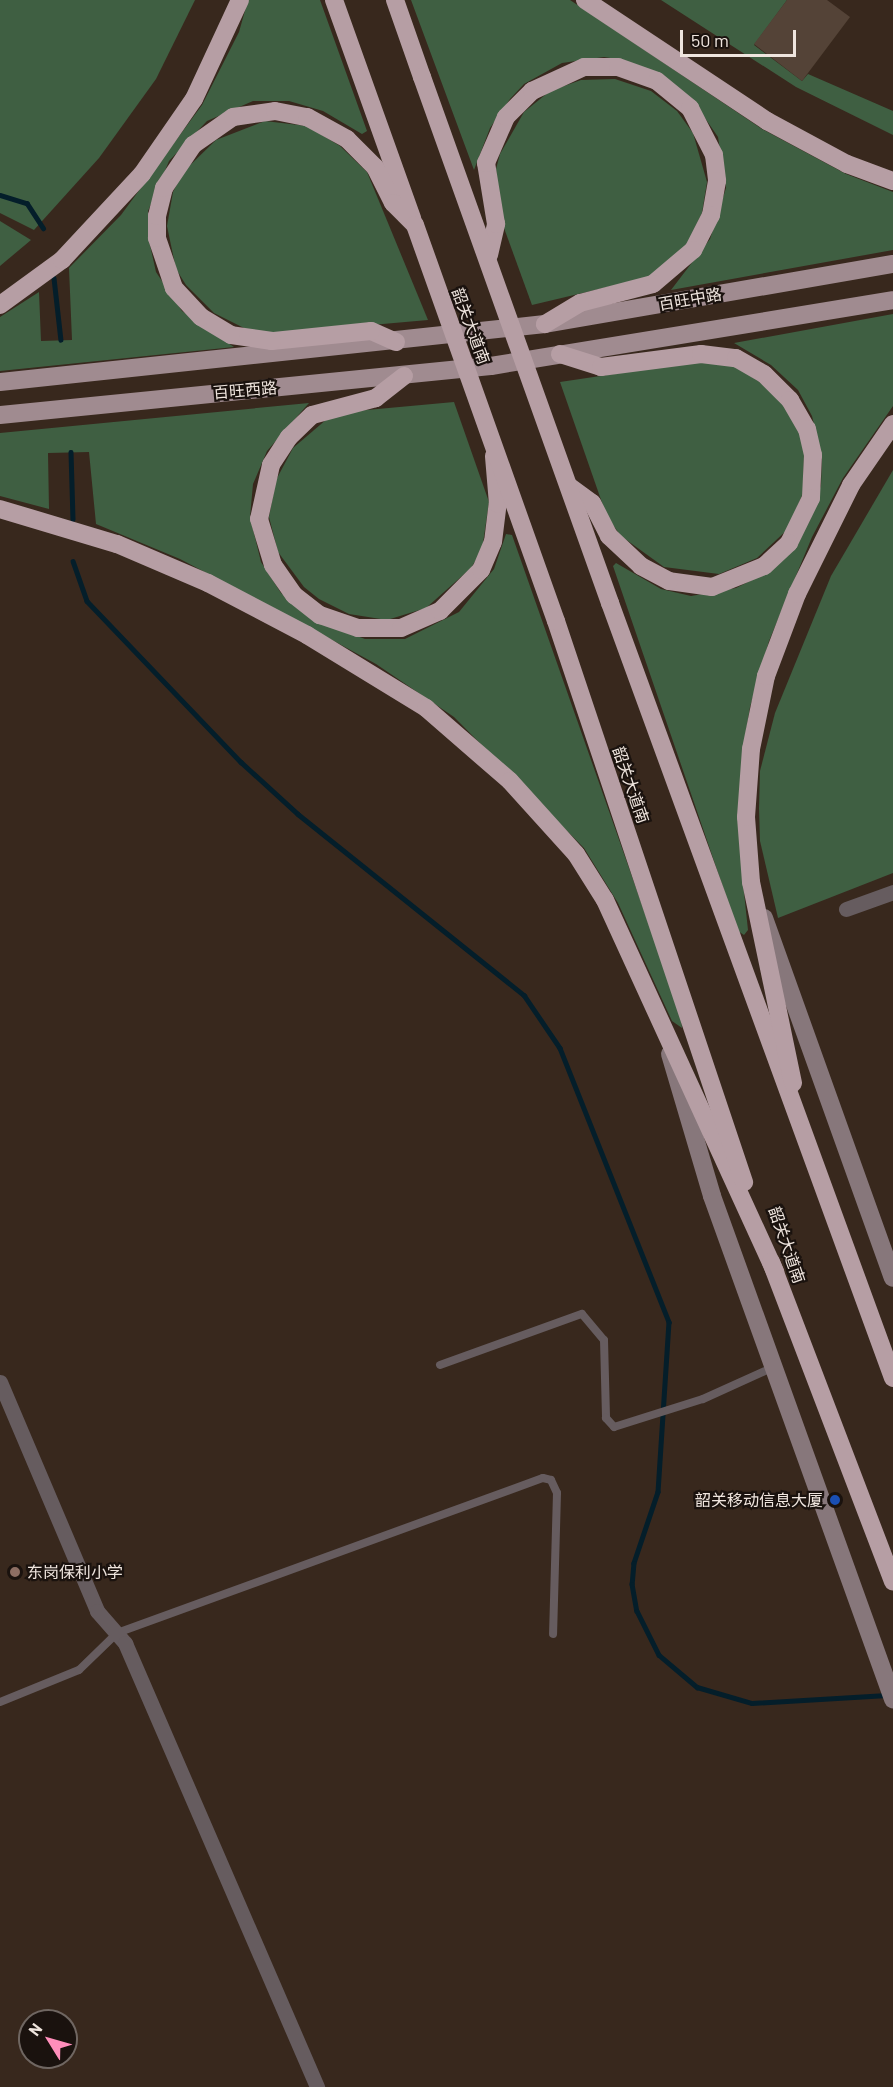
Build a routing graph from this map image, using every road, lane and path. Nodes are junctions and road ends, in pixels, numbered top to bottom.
1 (240, 0) edge
2 (334, 0) edge
3 (395, 0) edge
4 (585, 0) edge
5 (893, 181) edge
6 (415, 225) junction
7 (489, 255) junction
8 (893, 264) edge
9 (893, 300) edge
10 (0, 305) edge
11 (545, 324) junction
12 (486, 332) joint
13 (396, 342) junction
14 (560, 354) junction
15 (491, 366) joint
16 (404, 376) junction
17 (0, 382) edge
18 (0, 415) edge
19 (893, 424) edge
20 (494, 448) junction
21 (570, 487) junction
22 (0, 509) edge
23 (751, 882) junction
24 (893, 892) edge
25 (846, 909) dead end
26 (662, 1026) junction
27 (807, 1150) junction
28 (774, 1272) junction
29 (893, 1278) edge
30 (440, 1365) dead end
31 (774, 1367) junction
32 (893, 1378) edge
33 (0, 1382) edge
34 (893, 1581) edge
35 (117, 1633) junction
36 (553, 1634) dead end
37 (893, 1699) edge
38 (0, 1702) edge
39 (317, 2087) edge

1 - 10 highway
2 - 6 highway, 韶关大道南
3 - 7 highway, bridge
4 - 5 highway
6 - 13 highway
6 - 20 highway, 韶关大道南, bridge
7 - 11 highway
7 - 21 highway, bridge
8 - 11 main road, 百旺中路
9 - 14 main road, 百旺中路
11 - 12 main road, 百旺中路
12 - 13 main road, 百旺西路
13 - 17 main road, 百旺西路
14 - 15 main road, 百旺中路
14 - 21 highway
15 - 16 main road, 百旺西路
16 - 18 main road, 百旺西路
16 - 20 highway
19 - 23 highway
20 - 28 highway, 韶关大道南, bridge
21 - 27 highway, bridge
22 - 26 highway
23 - 27 highway
23 - 29 street
24 - 25 street
26 - 28 highway
26 - 31 street
27 - 32 highway
28 - 34 highway, 韶关大道南
30 - 31 lane
31 - 37 street
33 - 35 street
35 - 36 lane
35 - 38 lane
35 - 39 street

